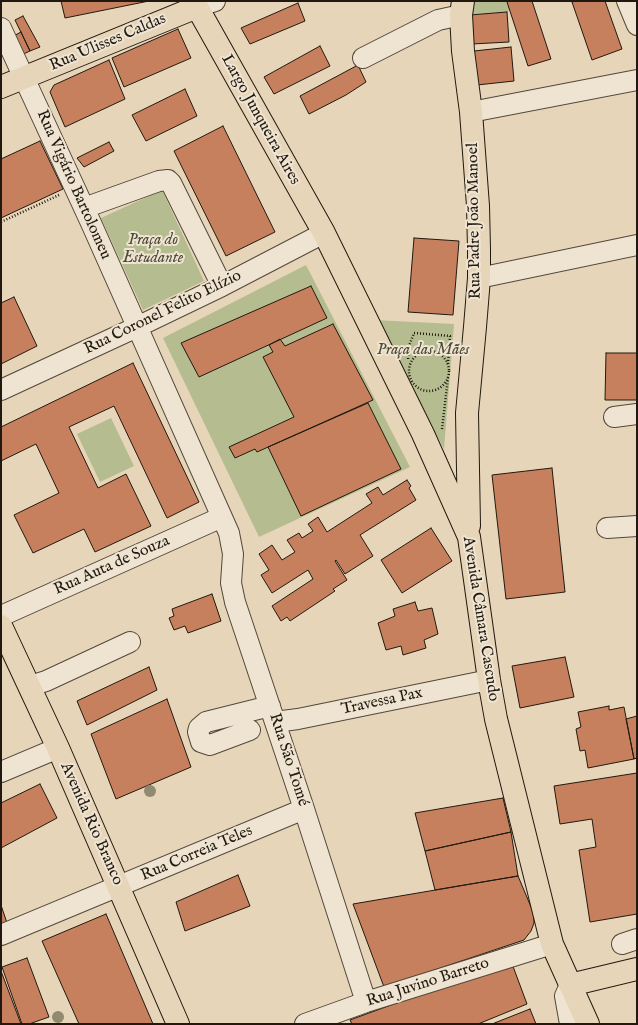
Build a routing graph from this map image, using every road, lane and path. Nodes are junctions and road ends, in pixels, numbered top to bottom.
1 (627, 1) edge
2 (198, 4) edge
3 (462, 8) edge
4 (637, 25) edge
5 (1, 28) edge
6 (363, 58) dead end
7 (25, 78) junction
8 (637, 80) edge
9 (1, 88) edge
10 (472, 112) junction
11 (74, 188) junction
12 (84, 208) junction
13 (1, 222) edge
14 (324, 233) junction
15 (637, 245) edge
16 (479, 278) junction
17 (222, 286) junction
18 (137, 327) junction
19 (448, 364) junction
20 (408, 370) junction
21 (448, 378) junction
22 (411, 382) junction
23 (1, 390) edge
24 (419, 395) dead end
25 (637, 414) edge
26 (614, 417) dead end
27 (438, 427) dead end
28 (222, 517) junction
29 (637, 526) edge
30 (606, 528) dead end
31 (469, 537) junction
32 (1, 616) edge
33 (1, 626) edge
34 (130, 642) dead end
35 (489, 680) junction
36 (30, 686) junction
37 (273, 714) junction
38 (250, 730) dead end
39 (58, 748) junction
40 (1, 772) edge
41 (304, 809) junction
42 (119, 887) junction
43 (1, 935) edge
44 (552, 944) junction
45 (637, 970) edge
46 (570, 985) junction
47 (366, 1002) junction
48 (178, 1024) edge
49 (305, 1024) edge
50 (570, 1024) edge
51 (588, 1024) edge

1 - 4 street
2 - 7 main road, Rua Ulisses Caldas
2 - 14 main road, Largo Junqueira Aires
3 - 6 street
3 - 10 main road, Rua Padre João Manoel
5 - 7 street, Rua Vigário Bartolomeu
7 - 9 main road, Rua Ulisses Caldas
7 - 11 street, Rua Vigário Bartolomeu
8 - 10 street
10 - 16 main road, Rua Padre João Manoel
11 - 12 street, Rua Vigário Bartolomeu
11 - 13 path
12 - 17 street
12 - 18 street, Rua Vigário Bartolomeu
14 - 17 street, Rua Coronel Felito Elízio
14 - 31 main road, Avenida Câmara Cascudo
15 - 16 street
16 - 31 main road, Rua Padre João Manoel
17 - 18 street, Rua Coronel Felito Elízio
18 - 23 street, Rua Coronel Felito Elízio
18 - 28 street, Rua Vigário Bartolomeu
19 - 20 path
19 - 20 path
19 - 21 path
20 - 22 path
21 - 22 path
21 - 27 path
22 - 24 path
25 - 26 street
28 - 32 street, Rua Auta de Souza
28 - 37 street, Rua São Tomé
29 - 30 street
31 - 35 main road, Avenida Câmara Cascudo
33 - 36 main road, Avenida Rio Branco
34 - 36 street
35 - 37 street, Travessa Pax
35 - 44 main road, Avenida Câmara Cascudo
36 - 39 main road, Avenida Rio Branco
37 - 38 street, Travessa Pax
37 - 41 street, Rua São Tomé
39 - 40 street
39 - 42 main road, Avenida Rio Branco
41 - 42 street, Rua Correia Teles
41 - 47 street, Rua São Tomé
42 - 43 street, Rua Correia Teles
42 - 48 main road, Avenida Rio Branco
44 - 46 main road, Avenida Câmara Cascudo
44 - 47 street, Rua Juvino Barreto
45 - 46 main road
46 - 50 street
46 - 51 main road, Avenida Câmara Cascudo
47 - 49 street, Rua Juvino Barreto

